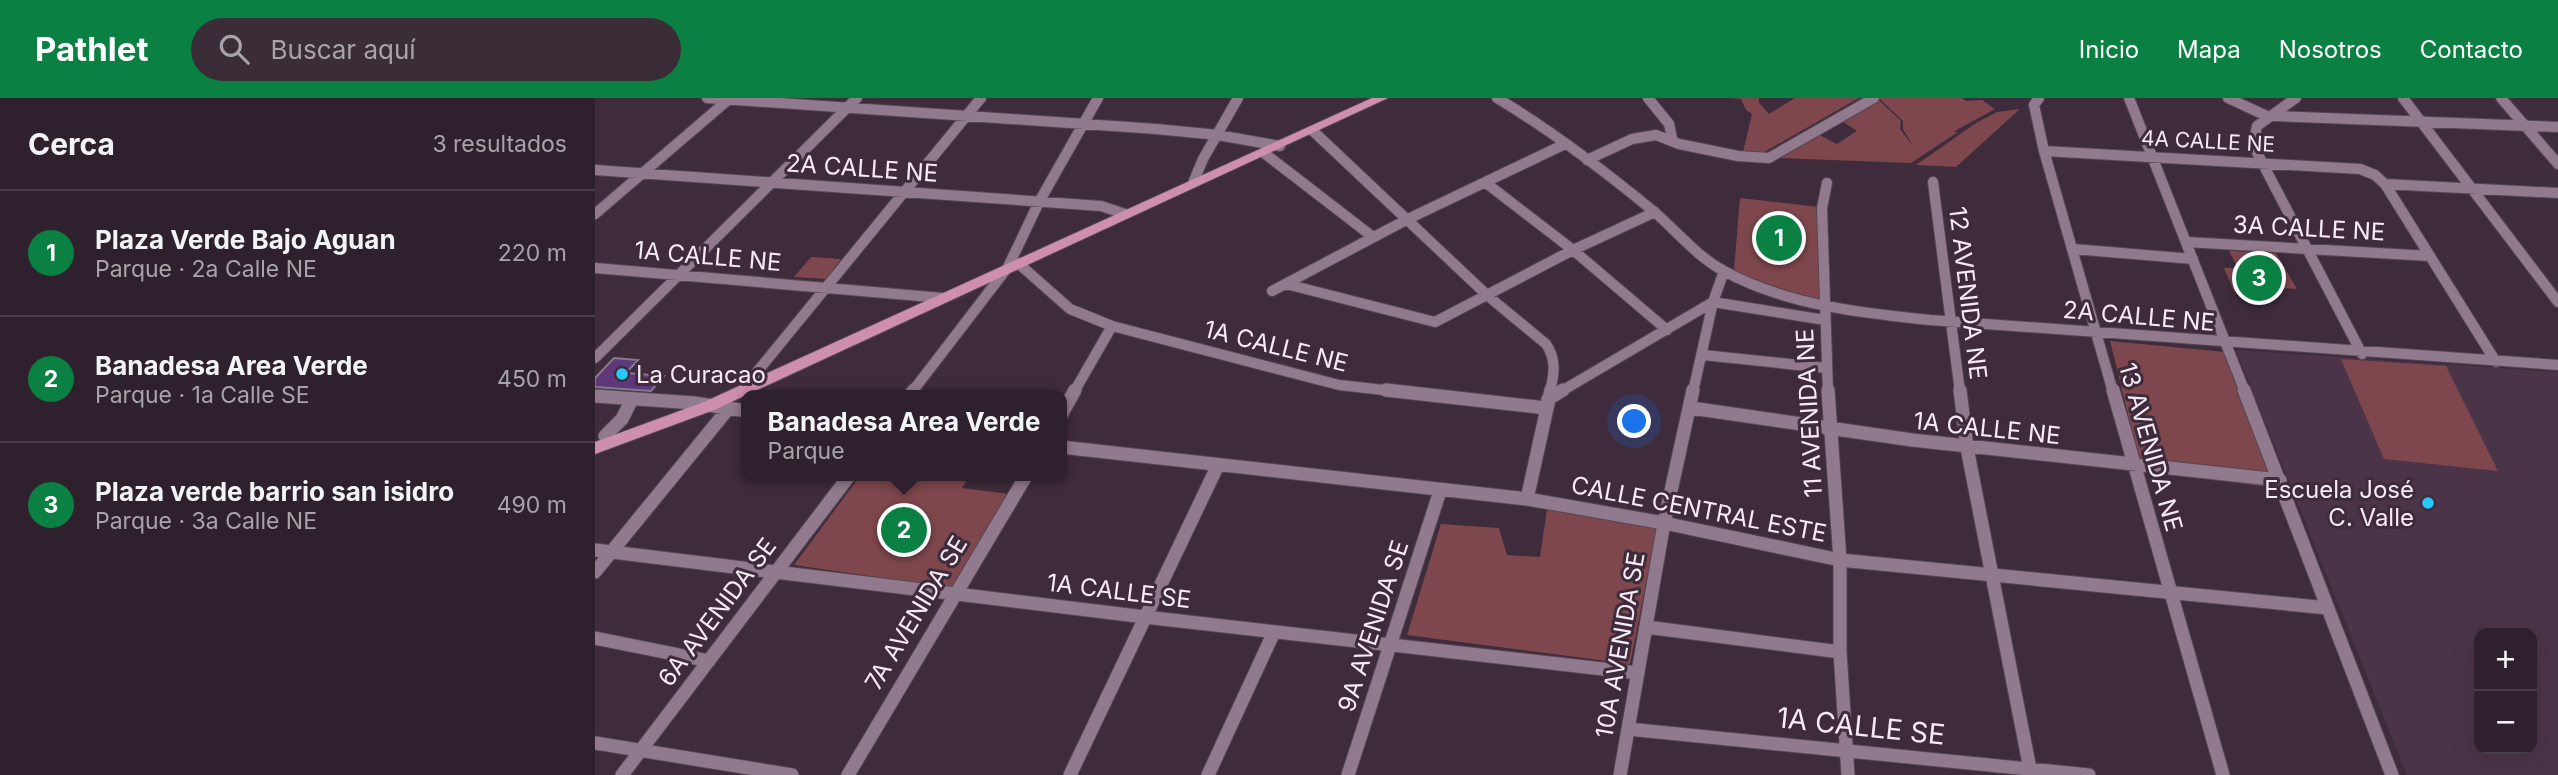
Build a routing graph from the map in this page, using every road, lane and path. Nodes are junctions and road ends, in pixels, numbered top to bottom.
1 (707, 98) edge
2 (857, 98) edge
3 (981, 98) edge
4 (1098, 98) edge
5 (1238, 98) edge
6 (1367, 98) edge
7 (1382, 98) edge
8 (1497, 98) edge
9 (1647, 98) edge
10 (1874, 98) edge
11 (2039, 98) edge
12 (2129, 98) edge
13 (2228, 98) edge
14 (2296, 98) edge
15 (2403, 98) edge
16 (2501, 98) edge
17 (729, 99) edge
18 (847, 108) junction
19 (2272, 116) junction
20 (967, 117) junction
21 (2420, 122) junction
22 (1083, 125) junction
23 (2525, 125) junction
24 (2558, 127) edge
25 (1313, 131) junction
26 (1217, 135) junction
27 (1672, 138) junction
28 (1565, 144) junction
29 (1271, 147) junction
30 (2045, 151) junction
31 (2150, 157) junction
32 (1587, 159) junction
33 (2263, 163) junction
34 (2558, 164) edge
35 (595, 170) edge
36 (642, 174) junction
37 (1194, 179) junction
38 (772, 182) junction
39 (1933, 182) dead end
40 (1486, 183) junction
41 (1826, 183) dead end
42 (2385, 184) junction
43 (2474, 190) junction
44 (903, 192) junction
45 (2558, 193) edge
46 (1039, 202) junction
47 (1654, 212) junction
48 (1122, 213) junction
49 (595, 214) edge
50 (1408, 219) junction
51 (1373, 237) junction
52 (2186, 242) junction
53 (2073, 248) junction
54 (1573, 250) junction
55 (2308, 250) junction
56 (2430, 256) junction
57 (2193, 259) junction
58 (1012, 264) junction
59 (595, 268) edge
60 (1724, 271) junction
61 (679, 275) junction
62 (1286, 284) junction
63 (825, 287) junction
64 (1272, 291) dead end
65 (1488, 296) junction
66 (939, 297) junction
67 (1713, 302) junction
68 (2558, 302) edge
69 (1824, 305) junction
70 (1825, 320) junction
71 (1950, 320) junction
72 (1112, 326) junction
73 (1667, 330) junction
74 (2097, 333) junction
75 (2227, 344) junction
76 (2362, 354) junction
77 (1703, 355) junction
78 (595, 358) edge
79 (2496, 362) junction
80 (2558, 365) edge
81 (1827, 368) junction
82 (752, 377) junction
83 (914, 390) edge
84 (595, 396) edge
85 (632, 399) junction
86 (1547, 403) junction
87 (701, 405) junction
88 (1067, 406) edge
89 (1691, 408) junction
90 (728, 409) junction
91 (741, 410) edge
92 (1830, 431) junction
93 (598, 441) edge
94 (1067, 448) edge
95 (1967, 448) junction
96 (1218, 465) junction
97 (2134, 465) junction
98 (2280, 480) junction
99 (845, 481) edge
100 (1022, 481) edge
101 (1440, 491) junction
102 (1527, 499) junction
103 (1664, 523) junction
104 (595, 550) edge
105 (612, 551) junction
106 (1840, 560) junction
107 (595, 572) edge
108 (775, 573) junction
109 (1992, 575) junction
110 (2171, 593) junction
111 (953, 594) junction
112 (2328, 608) junction
113 (1145, 617) junction
114 (1646, 627) junction
115 (1274, 632) junction
116 (595, 638) edge
117 (1391, 645) junction
118 (1840, 652) junction
119 (709, 661) junction
120 (1638, 673) junction
121 (1628, 729) junction
122 (595, 743) edge
123 (641, 750) junction
124 (1846, 751) junction
125 (2030, 769) junction
126 (621, 775) edge
127 (792, 775) edge
128 (848, 775) edge
129 (1070, 775) edge
130 (1207, 775) edge
131 (1348, 775) edge
132 (1620, 775) edge
133 (1848, 775) edge
134 (2089, 775) edge
135 (2223, 775) edge
136 (2392, 775) edge

1 - 17 street
2 - 18 street
3 - 20 street
4 - 22 street
5 - 26 street
6 - 29 main road
7 - 25 main road
8 - 28 street, 2A CALLE NE
9 - 27 street
10 - 27 street
11 - 30 street, 13 AVENIDA NE
12 - 31 street
13 - 19 street
14 - 19 street
15 - 21 street
16 - 23 street
17 - 18 street
17 - 36 street
18 - 20 street
18 - 38 street
19 - 21 street
19 - 33 street
20 - 22 street
20 - 44 street
21 - 23 street
21 - 43 street
22 - 26 street
22 - 46 street
23 - 24 street
23 - 34 street
25 - 29 main road
25 - 50 street
26 - 29 street
26 - 37 street
27 - 32 street
28 - 32 street, 2A CALLE NE
28 - 40 street
29 - 37 main road
29 - 51 street
30 - 31 street, 4A CALLE NE
30 - 53 street, 13 AVENIDA NE
31 - 33 street, 4A CALLE NE
31 - 52 street
32 - 47 street, 2A CALLE NE
33 - 42 street, 4A CALLE NE
33 - 55 street
35 - 36 street, 2A CALLE NE
36 - 38 street, 2A CALLE NE
36 - 49 street
37 - 48 main road
38 - 44 street, 2A CALLE NE
38 - 61 street
39 - 71 street, 12 AVENIDA NE
40 - 50 street
40 - 54 street
41 - 69 street
42 - 43 street
42 - 56 street
43 - 45 street
43 - 68 street
44 - 46 street, 2A CALLE NE
44 - 63 street
46 - 48 street, 2A CALLE NE
46 - 58 street
47 - 54 street
47 - 60 street, 2A CALLE NE
48 - 58 main road
50 - 51 street
50 - 65 street
51 - 62 street
52 - 55 street, 3A CALLE NE
52 - 57 street
53 - 57 street
53 - 74 street, 13 AVENIDA NE
54 - 65 street
54 - 73 street
55 - 56 street, 3A CALLE NE
55 - 76 street
56 - 79 street
57 - 75 street
58 - 66 main road
58 - 72 street, 1A CALLE NE
58 - 83 street
59 - 61 street, 1A CALLE NE
60 - 67 street, 10A AVENIDA SE
60 - 69 street, 2A CALLE NE
61 - 63 street, 1A CALLE NE
61 - 78 street
62 - 64 street
62 - 65 street
63 - 66 street, 1A CALLE NE
63 - 82 street
65 - 86 street
66 - 82 main road
66 - 87 main road
67 - 70 street
67 - 73 street
67 - 77 street, 10A AVENIDA SE
69 - 70 street, 11 AVENIDA NE
69 - 71 street, 2A CALLE NE
70 - 81 street, 11 AVENIDA NE
71 - 74 street, 2A CALLE NE
71 - 95 street, 12 AVENIDA NE
72 - 86 street, 1A CALLE NE
72 - 88 street
73 - 86 street
74 - 75 street, 2A CALLE NE
74 - 97 street, 13 AVENIDA NE
75 - 76 street, 2A CALLE NE
75 - 98 street
76 - 79 street, 2A CALLE NE
77 - 81 street
77 - 89 street, 10A AVENIDA SE
79 - 80 street, 2A CALLE NE
81 - 92 street, 11 AVENIDA NE
82 - 87 main road
84 - 85 street
85 - 87 street
85 - 93 street
86 - 102 street
87 - 90 street
87 - 93 main road
89 - 92 street, 1A CALLE NE
89 - 103 street, 10A AVENIDA SE
90 - 91 street
90 - 105 street
92 - 95 street, 1A CALLE NE
92 - 106 street, 11 AVENIDA NE
94 - 96 street, CALLE CENTRAL ESTE
95 - 97 street, 1A CALLE NE
95 - 109 street, 12 AVENIDA NE
96 - 101 street, CALLE CENTRAL ESTE
96 - 113 street
97 - 98 street, 1A CALLE NE
97 - 110 street, 13 AVENIDA NE
98 - 112 street
99 - 108 street, 6A AVENIDA SE
100 - 111 street, 7A AVENIDA SE
101 - 102 street, CALLE CENTRAL ESTE
101 - 117 street, 9A AVENIDA SE
102 - 103 street, CALLE CENTRAL ESTE
103 - 106 street, CALLE CENTRAL ESTE
103 - 114 street, 10A AVENIDA SE
104 - 105 street, 1A CALLE SE
105 - 107 street
105 - 108 street, 1A CALLE SE
106 - 109 street, CALLE CENTRAL ESTE
106 - 118 street
108 - 111 street, 1A CALLE SE
108 - 119 street, 6A AVENIDA SE
109 - 110 street, CALLE CENTRAL ESTE
109 - 125 street, 12 AVENIDA NE
110 - 112 street, CALLE CENTRAL ESTE
110 - 135 street
111 - 113 street, 1A CALLE SE
111 - 128 street, 7A AVENIDA SE
112 - 136 street
113 - 115 street, 1A CALLE SE
113 - 129 street
114 - 118 street
114 - 120 street, 10A AVENIDA SE
115 - 117 street, 1A CALLE SE
115 - 130 street
116 - 119 street
117 - 120 street, 1A CALLE SE
117 - 131 street, 9A AVENIDA SE
118 - 124 street
119 - 123 street, 6A AVENIDA SE
120 - 121 street, 10A AVENIDA SE
121 - 124 street, 1A CALLE SE
121 - 132 street, 10A AVENIDA SE
122 - 123 street
123 - 126 street, 6A AVENIDA SE
123 - 127 street
124 - 125 street, 1A CALLE SE
124 - 133 street
125 - 134 street, 1A CALLE SE

